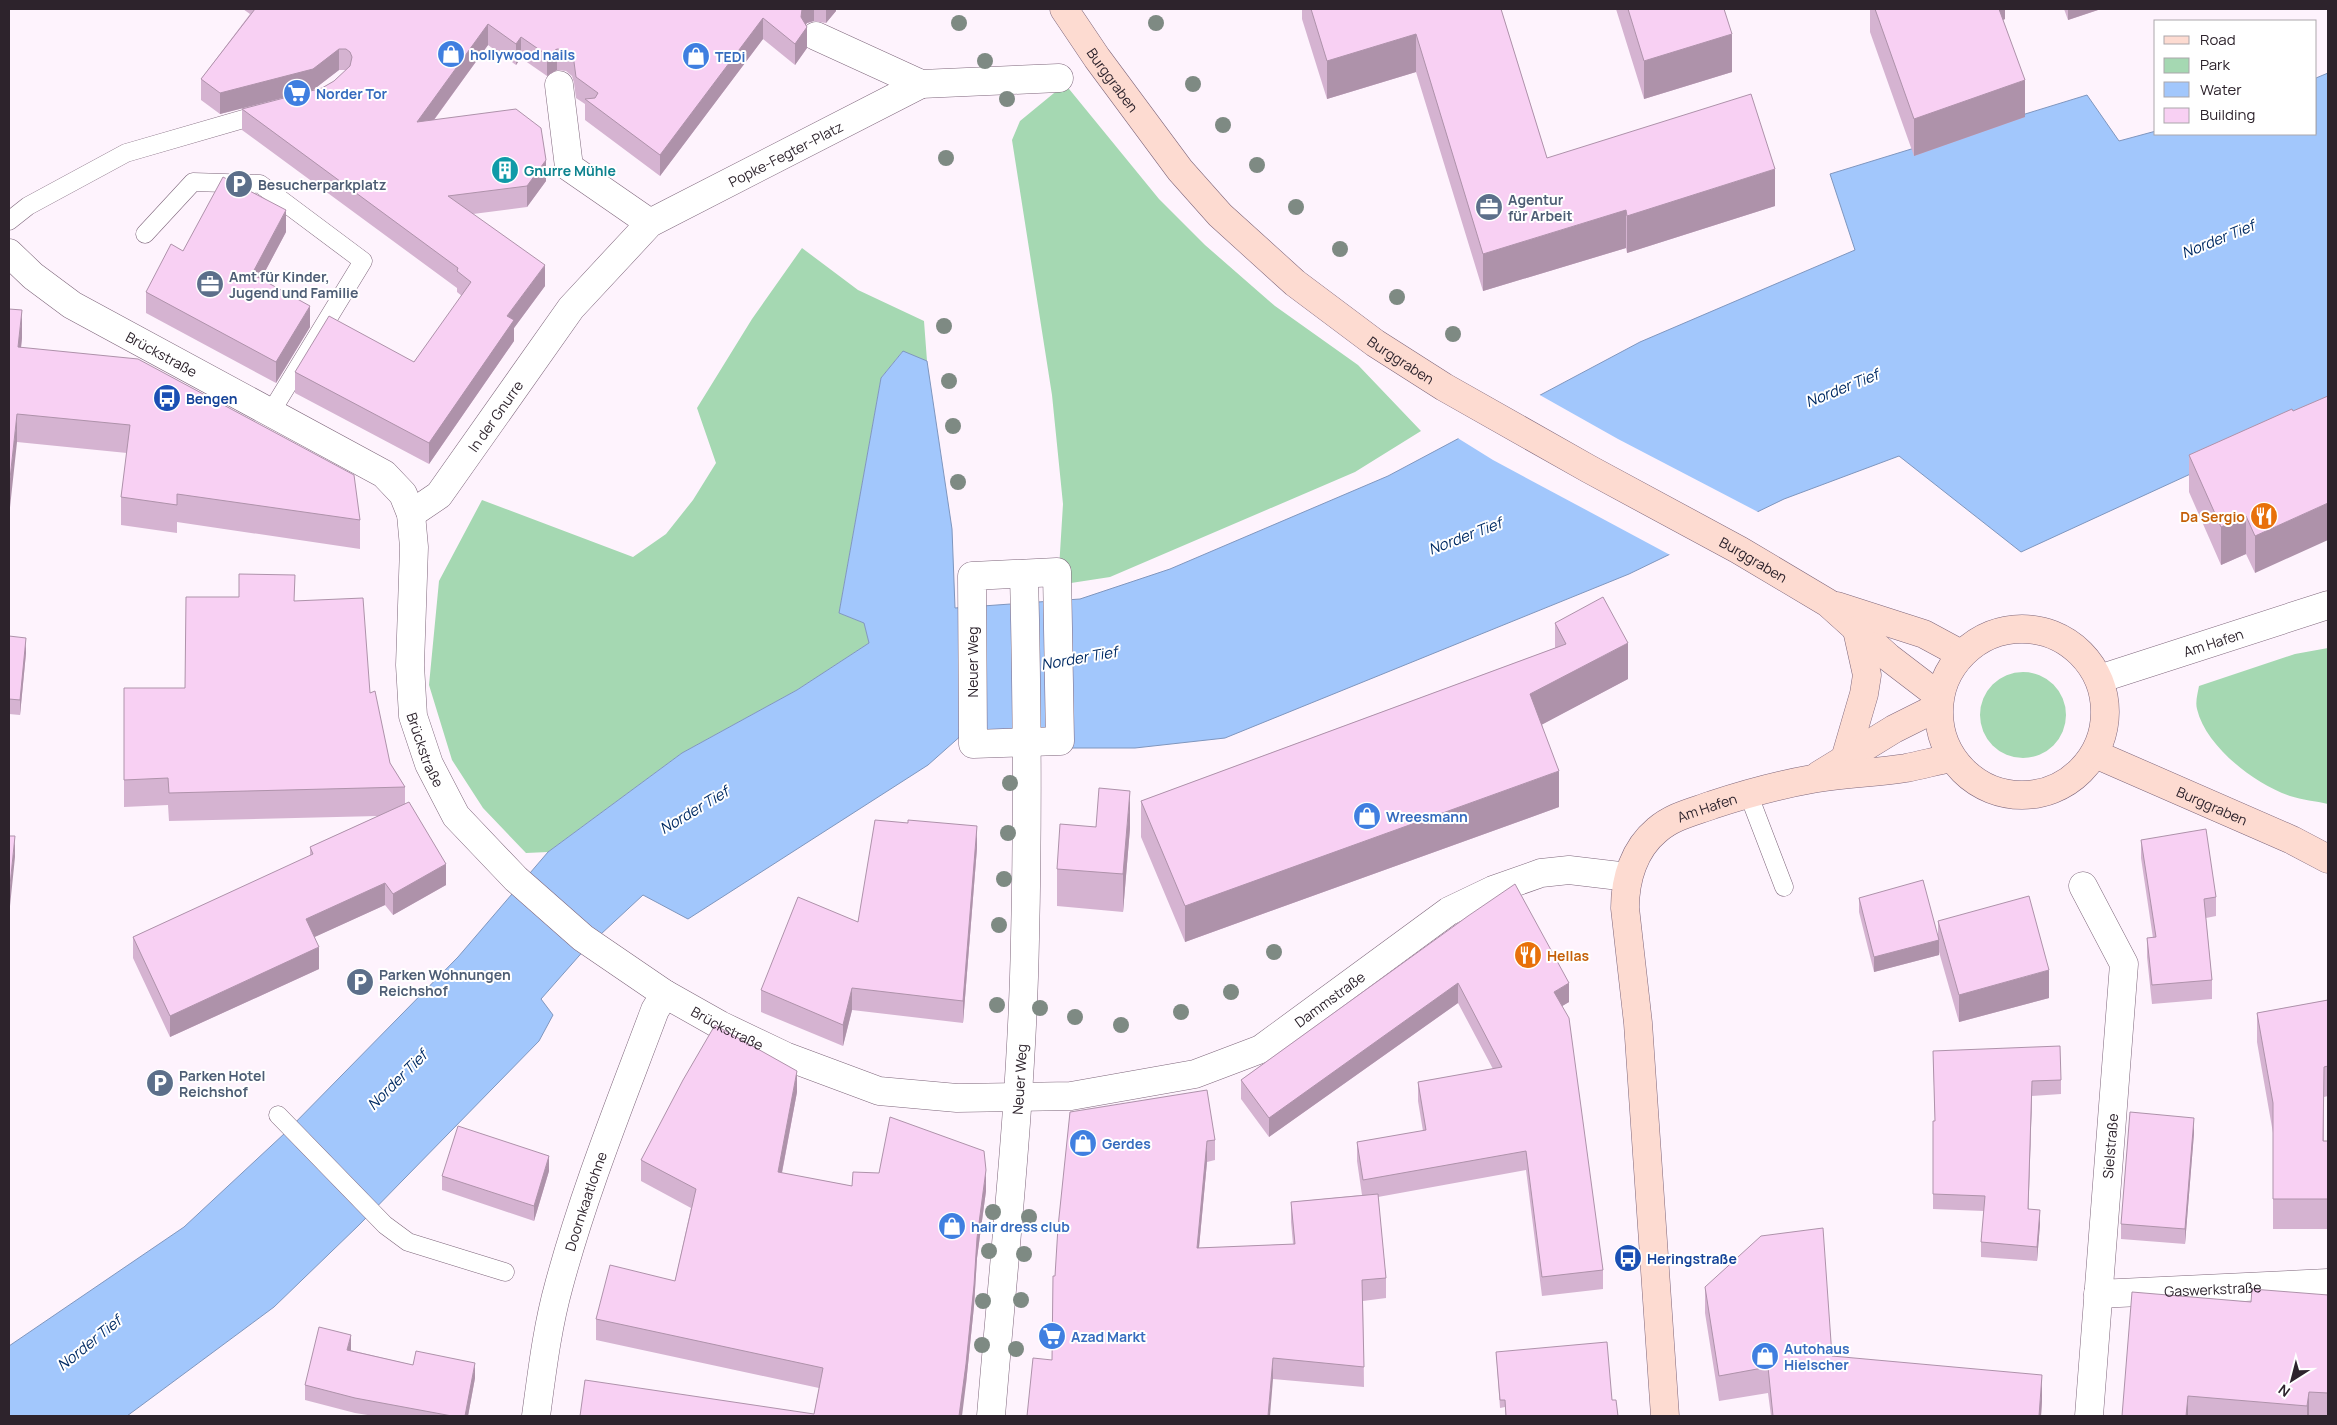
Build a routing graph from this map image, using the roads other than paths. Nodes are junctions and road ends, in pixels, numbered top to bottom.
1 (1064, 9) edge
2 (816, 36) dead end
3 (1060, 78) dead end
4 (921, 84) junction
5 (559, 85) dead end
6 (278, 110) edge
7 (9, 221) edge
8 (650, 223) junction
9 (145, 234) dead end
10 (9, 253) edge
11 (571, 308) joint
12 (271, 412) junction
13 (411, 514) junction
14 (1828, 604) junction
15 (2328, 605) edge
16 (1857, 630) junction
17 (1961, 654) junction
18 (2099, 679) junction
19 (1938, 702) junction
20 (1028, 742) junction
21 (2095, 754) junction
22 (1951, 758) junction
23 (1844, 759) junction
24 (1814, 778) junction
25 (1748, 793) junction
26 (2328, 859) edge
27 (1628, 877) junction
28 (2083, 886) dead end
29 (1784, 887) dead end
30 (664, 994) junction
31 (1018, 1097) junction
32 (278, 1115) dead end
33 (505, 1272) dead end
34 (2328, 1283) edge
35 (2098, 1294) junction
36 (536, 1416) edge
37 (991, 1416) edge
38 (1665, 1416) edge
39 (2089, 1416) edge

1 - 14 main road, Burggraben
2 - 4 street, Popke-Fegter-Platz
3 - 4 street, Popke-Fegter-Platz
4 - 8 street, Popke-Fegter-Platz
5 - 8 street
6 - 7 lane
8 - 11 street, Popke-Fegter-Platz
9 - 12 lane
10 - 12 street, Brückstraße
11 - 13 street, In der Gnurre
12 - 13 street, Brückstraße
13 - 30 street, Brückstraße
14 - 16 main road, Burggraben
14 - 17 main road, Burggraben
15 - 18 street, Am Hafen
16 - 19 main road, Burggraben
16 - 23 main road
17 - 18 main road
17 - 19 main road
18 - 21 main road
19 - 22 main road
19 - 23 main road, Am Hafen
20 - 20 street, Neuer Weg
20 - 31 street, Neuer Weg
21 - 22 main road
21 - 26 main road, Burggraben
22 - 24 main road, Am Hafen
23 - 24 main road, Am Hafen
24 - 25 main road, Am Hafen
25 - 27 main road, Am Hafen
25 - 29 lane
27 - 31 street, Dammstraße
27 - 38 main road
28 - 35 street, Sielstraße
30 - 31 street, Brückstraße
30 - 36 street, Doornkaatlohne
31 - 37 street, Neuer Weg
32 - 33 lane
34 - 35 street, Gaswerkstraße
35 - 39 street, Sielstraße

